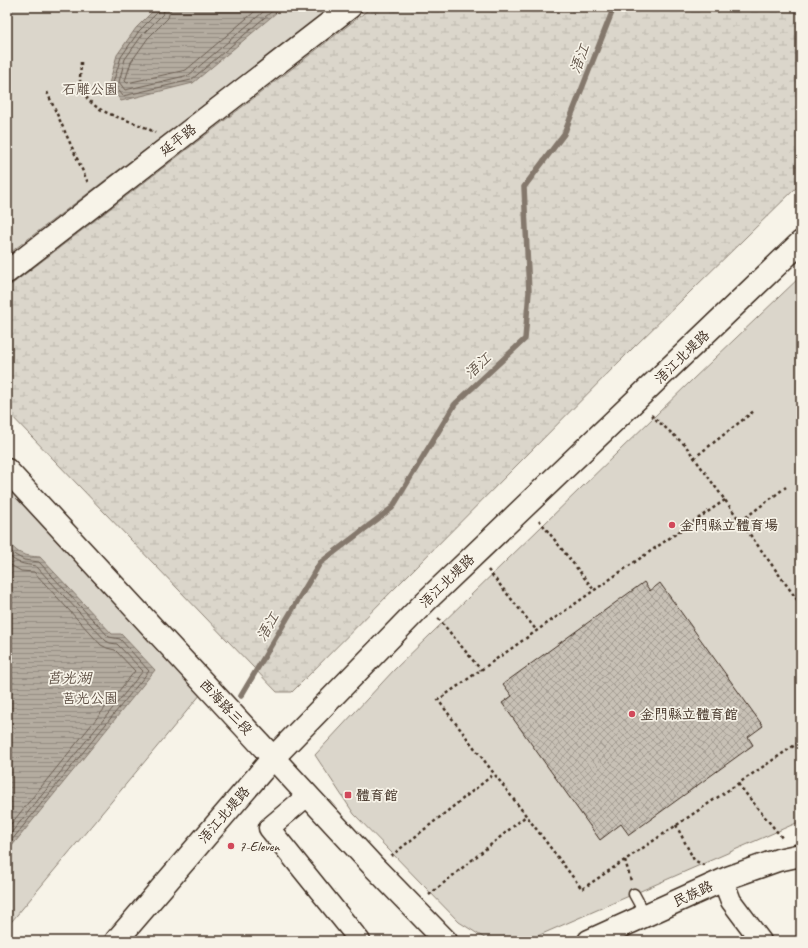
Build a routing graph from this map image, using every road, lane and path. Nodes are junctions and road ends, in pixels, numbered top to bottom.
1 (350, 7) edge
2 (81, 62) dead end
3 (47, 92) dead end
4 (173, 144) junction
5 (97, 203) junction
6 (801, 242) edge
7 (7, 272) edge
8 (636, 401) junction
9 (754, 411) dead end
10 (694, 458) junction
11 (7, 470) edge
12 (786, 487) dead end
13 (725, 500) junction
14 (527, 504) junction
15 (740, 521) junction
16 (475, 554) junction
17 (594, 590) junction
18 (425, 602) junction
19 (801, 605) edge
20 (536, 631) junction
21 (482, 670) junction
22 (801, 741) edge
23 (273, 758) junction
24 (494, 774) junction
25 (738, 784) junction
26 (307, 796) junction
27 (526, 816) junction
28 (676, 826) junction
29 (793, 848) edge
30 (625, 860) junction
31 (375, 868) junction
32 (722, 880) junction
33 (634, 894) joint
34 (413, 908) junction
35 (646, 916) junction
36 (116, 941) edge
37 (360, 941) edge
38 (446, 941) edge
39 (589, 941) edge
40 (761, 941) edge

1 - 4 street, 延平路
2 - 4 path
3 - 5 path
4 - 5 street, 延平路
5 - 7 street, 延平路
6 - 8 street, 浯江北堤路
8 - 10 path
8 - 14 street, 浯江北堤路
9 - 10 path
10 - 13 path
11 - 23 street, 西海路三段
12 - 15 path
13 - 15 path
13 - 17 path
14 - 16 street, 浯江北堤路
14 - 17 path
15 - 19 path
16 - 18 street, 浯江北堤路
16 - 20 path
17 - 20 path
18 - 21 path
18 - 23 street, 浯江北堤路
20 - 21 path
21 - 24 path
22 - 25 path
23 - 26 street, 西海路三段
23 - 36 street, 浯江北堤路
24 - 27 path
24 - 31 path
25 - 28 path
25 - 29 path
26 - 31 street, 西海路三段
26 - 37 street
27 - 30 path
27 - 34 path
28 - 30 path
28 - 32 path
29 - 32 street, 民族路
30 - 33 path
31 - 34 street, 西海路三段
32 - 35 street, 民族路
32 - 40 street
33 - 35 lane
34 - 38 street, 西海路三段
35 - 39 street, 民族路

